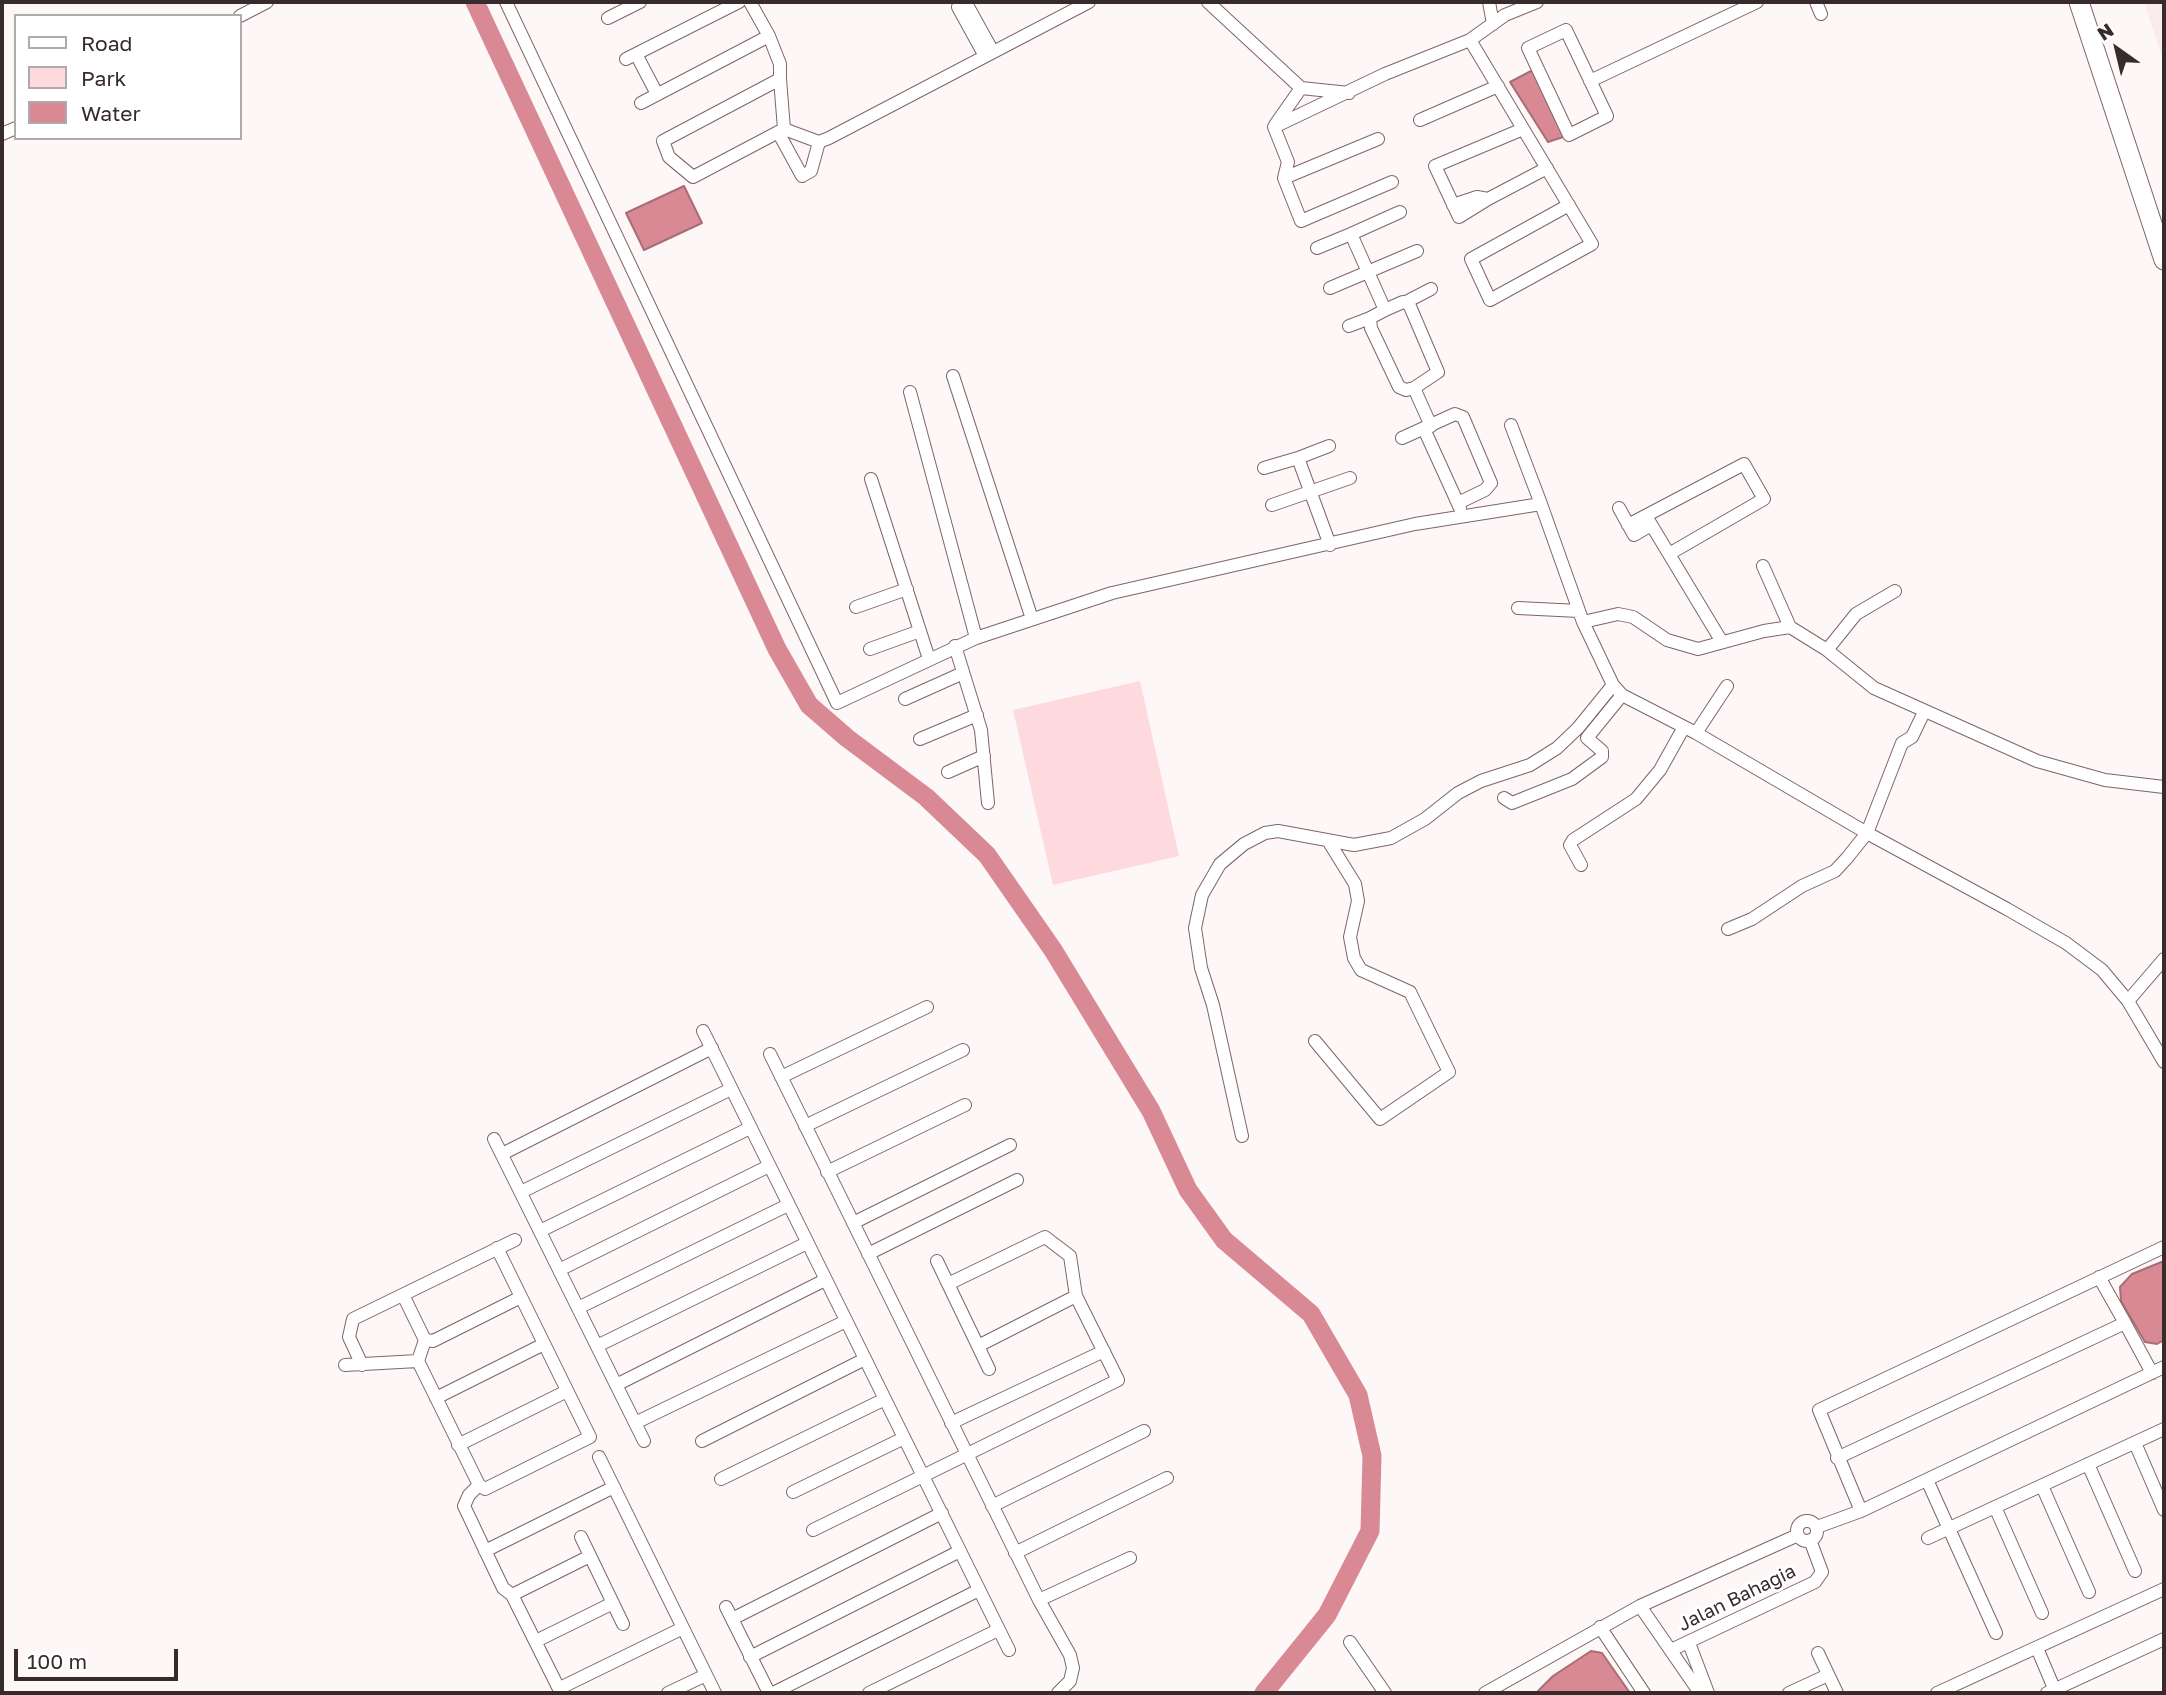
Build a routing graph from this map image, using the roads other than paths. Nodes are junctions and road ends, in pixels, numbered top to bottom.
1 (267, 2) edge
2 (506, 2) edge
3 (640, 2) edge
4 (739, 2) edge
5 (750, 2) edge
6 (967, 2) edge
7 (1089, 2) edge
8 (1208, 2) edge
9 (1489, 2) edge
10 (1537, 2) edge
11 (1757, 2) edge
12 (2079, 2) edge
13 (242, 15) edge
14 (608, 18) dead end
15 (1493, 24) junction
16 (769, 36) junction
17 (1470, 40) junction
18 (989, 54) junction
19 (779, 79) junction
20 (1590, 81) junction
21 (1498, 86) junction
22 (1301, 88) junction
23 (1349, 93) junction
24 (657, 94) junction
25 (641, 103) dead end
26 (1419, 120) dead end
27 (1274, 127) junction
28 (1523, 129) junction
29 (781, 133) junction
30 (1378, 139) dead end
31 (819, 142) junction
32 (1547, 168) junction
33 (1284, 178) junction
34 (1392, 182) dead end
35 (692, 186) dead end
36 (1569, 205) junction
37 (1400, 212) dead end
38 (1351, 234) junction
39 (1317, 248) dead end
40 (1417, 251) dead end
41 (2164, 260) edge
42 (1368, 271) junction
43 (1330, 288) dead end
44 (1431, 289) dead end
45 (1406, 302) junction
46 (1385, 310) junction
47 (1370, 318) junction
48 (1349, 326) dead end
49 (953, 376) dead end
50 (1414, 388) junction
51 (910, 392) dead end
52 (1511, 425) dead end
53 (1427, 427) junction
54 (1402, 438) dead end
55 (1329, 446) dead end
56 (1298, 458) junction
57 (1264, 468) dead end
58 (1349, 478) dead end
59 (872, 479) dead end
60 (1311, 493) junction
61 (1458, 503) junction
62 (1541, 504) junction
63 (1272, 505) dead end
64 (1619, 508) dead end
65 (1464, 517) junction
66 (1648, 521) junction
67 (1330, 545) junction
68 (1669, 554) junction
69 (1763, 566) dead end
70 (907, 589) junction
71 (1895, 592) dead end
72 (856, 607) dead end
73 (1518, 608) dead end
74 (1581, 617) junction
75 (1032, 619) junction
76 (1790, 628) junction
77 (920, 631) junction
78 (976, 638) junction
79 (1722, 642) junction
80 (955, 646) junction
81 (870, 649) dead end
82 (1827, 650) junction
83 (929, 659) junction
84 (963, 673) junction
85 (1613, 685) junction
86 (1727, 686) dead end
87 (1622, 695) junction
88 (905, 699) dead end
89 (1924, 712) junction
90 (977, 715) junction
91 (1690, 730) junction
92 (920, 739) dead end
93 (984, 756) junction
94 (948, 772) dead end
95 (2164, 787) edge
96 (1504, 798) dead end
97 (988, 803) dead end
98 (1867, 833) junction
99 (1329, 842) junction
100 (1581, 865) dead end
101 (1728, 929) dead end
102 (2164, 959) edge
103 (2128, 1001) junction
104 (927, 1007) dead end
105 (703, 1031) dead end
106 (1315, 1041) dead end
107 (2160, 1046) edge
108 (712, 1048) junction
109 (963, 1049) dead end
110 (770, 1054) dead end
111 (2164, 1062) edge
112 (780, 1077) junction
113 (732, 1089) junction
114 (965, 1105) dead end
115 (805, 1126) junction
116 (750, 1128) junction
117 (1242, 1136) dead end
118 (494, 1139) dead end
119 (1010, 1145) dead end
120 (502, 1154) junction
121 (769, 1166) junction
122 (827, 1172) junction
123 (1017, 1180) dead end
124 (521, 1192) junction
125 (788, 1205) junction
126 (853, 1223) junction
127 (540, 1231) junction
128 (514, 1240) dead end
129 (807, 1243) junction
130 (2164, 1247) edge
131 (497, 1248) junction
132 (868, 1254) junction
133 (937, 1261) dead end
134 (559, 1270) junction
135 (2099, 1277) junction
136 (825, 1280) junction
137 (948, 1284) junction
138 (403, 1295) junction
139 (1076, 1296) junction
140 (521, 1297) junction
141 (578, 1308) junction
142 (846, 1321) junction
143 (2125, 1322) junction
144 (425, 1340) junction
145 (544, 1344) junction
146 (597, 1346) junction
147 (978, 1346) junction
148 (1104, 1351) junction
149 (865, 1359) junction
150 (418, 1361) junction
151 (362, 1365) junction
152 (345, 1366) dead end
153 (989, 1369) dead end
154 (2158, 1370) edge
155 (616, 1385) junction
156 (567, 1391) junction
157 (436, 1398) junction
158 (885, 1399) junction
159 (635, 1423) junction
160 (951, 1423) junction
161 (2164, 1429) edge
162 (1144, 1432) dead end
163 (904, 1438) junction
164 (644, 1441) dead end
165 (702, 1441) dead end
166 (2135, 1443) junction
167 (458, 1445) junction
168 (966, 1454) junction
169 (599, 1457) dead end
170 (1838, 1458) junction
171 (2088, 1464) junction
172 (923, 1475) junction
173 (1167, 1478) dead end
174 (721, 1479) dead end
175 (1927, 1480) junction
176 (478, 1485) junction
177 (2042, 1486) junction
178 (614, 1487) junction
179 (793, 1492) dead end
180 (992, 1506) junction
181 (1995, 1507) junction
182 (2164, 1510) edge
183 (1861, 1511) junction
184 (942, 1513) junction
185 (1949, 1529) junction
186 (813, 1530) dead end
187 (581, 1537) dead end
188 (1804, 1538) junction
189 (1928, 1538) dead end
190 (485, 1551) junction
191 (960, 1551) junction
192 (1015, 1553) junction
193 (590, 1556) junction
194 (1130, 1558) dead end
195 (2136, 1572) dead end
196 (2164, 1589) edge
197 (979, 1590) junction
198 (2089, 1592) dead end
199 (512, 1595) junction
200 (1038, 1600) junction
201 (613, 1603) junction
202 (1640, 1606) junction
203 (2042, 1613) dead end
204 (623, 1624) dead end
205 (1600, 1627) junction
206 (683, 1628) junction
207 (998, 1630) junction
208 (1996, 1633) dead end
209 (2164, 1639) edge
210 (536, 1641) junction
211 (1350, 1642) dead end
212 (1689, 1643) junction
213 (2037, 1648) junction
214 (1009, 1650) dead end
215 (1671, 1650) junction
216 (1818, 1653) dead end
217 (750, 1657) junction
218 (706, 1675) junction
219 (1828, 1675) junction
220 (1507, 1688) edge
221 (561, 1691) edge
222 (2053, 1692) edge
223 (668, 1693) edge
224 (715, 1693) edge
225 (771, 1693) edge
226 (869, 1693) edge
227 (1058, 1693) edge
228 (1385, 1693) edge
229 (1485, 1693) edge
230 (1644, 1693) edge
231 (1700, 1693) edge
232 (1708, 1693) edge
233 (1789, 1693) edge
234 (1837, 1693) edge
235 (1937, 1693) edge

1 - 13 street
2 - 83 street
3 - 14 street
4 - 24 street
5 - 16 street
6 - 18 street
7 - 18 street
8 - 22 street
9 - 15 street
10 - 15 street
11 - 20 street
12 - 41 main road
15 - 17 street
16 - 19 street
16 - 24 street
17 - 21 street
17 - 23 street
18 - 31 street
19 - 29 street
19 - 29 street
20 - 20 street
21 - 26 street
21 - 28 street
22 - 23 street
22 - 27 street
23 - 27 street
24 - 25 street
27 - 33 street
28 - 32 street
28 - 32 street
29 - 31 street
29 - 31 street
29 - 35 street
30 - 33 street
32 - 36 street
33 - 34 street
36 - 36 street
37 - 38 street
38 - 39 street
38 - 42 street
40 - 42 street
42 - 43 street
42 - 46 street
44 - 45 street
45 - 46 street
45 - 50 street
46 - 47 street
47 - 48 street
47 - 50 street
49 - 75 street
50 - 53 street
51 - 78 street
52 - 62 street
53 - 54 street
53 - 61 street
53 - 61 street
55 - 56 street
56 - 57 street
56 - 60 street
58 - 60 street
59 - 70 street
60 - 63 street
60 - 67 street
61 - 65 street
62 - 65 street
62 - 74 street
64 - 66 street
65 - 67 street
66 - 68 street
66 - 68 street
67 - 75 street
68 - 79 street
69 - 76 street
70 - 72 street
70 - 77 street
71 - 82 street
73 - 74 street
74 - 79 street
74 - 85 street
75 - 78 street
76 - 79 street
76 - 82 street
77 - 81 street
77 - 83 street
78 - 80 street
80 - 83 street
80 - 84 street
82 - 89 street
84 - 88 street
84 - 90 street
85 - 87 street
85 - 99 street
86 - 91 street
87 - 91 street
87 - 96 street
89 - 95 street
89 - 98 street
90 - 92 street
90 - 93 street
91 - 98 street
91 - 100 street
93 - 94 street
93 - 97 street
98 - 101 street
98 - 103 street
99 - 106 street
99 - 117 street
102 - 103 street
103 - 107 street
104 - 112 street
105 - 108 street
107 - 111 street
108 - 113 street
108 - 120 street
109 - 115 street
110 - 112 street
112 - 115 street
113 - 116 street
113 - 124 street
114 - 122 street
115 - 122 street
116 - 121 street
116 - 127 street
118 - 120 street
119 - 126 street
120 - 124 street
121 - 125 street
121 - 134 street
122 - 126 street
123 - 132 street
124 - 127 street
125 - 129 street
125 - 141 street
126 - 132 street
127 - 134 street
128 - 131 street
129 - 136 street
129 - 146 street
130 - 135 street
131 - 138 street
131 - 140 street
132 - 160 street
133 - 137 street
134 - 141 street
135 - 143 street
135 - 170 street
136 - 142 street
136 - 155 street
137 - 139 street
137 - 147 street
138 - 144 street
138 - 151 street
139 - 147 street
139 - 148 street
140 - 144 street
140 - 145 street
141 - 146 street
142 - 149 street
142 - 159 street
143 - 154 street
143 - 170 street
144 - 150 street
145 - 156 street
145 - 157 street
146 - 155 street
147 - 153 street
148 - 160 street
148 - 168 street
149 - 158 street
149 - 165 street
150 - 151 street
150 - 157 street
151 - 152 street
154 - 175 street
155 - 159 street
156 - 167 street
156 - 176 street
157 - 167 street
158 - 163 street
158 - 174 street
159 - 164 street
160 - 168 street
161 - 166 street
162 - 180 street
163 - 172 street
163 - 179 street
166 - 171 street
166 - 182 street
167 - 176 street
168 - 172 street
168 - 180 street
169 - 178 street
170 - 183 street
171 - 177 street
171 - 195 street
172 - 184 street
172 - 186 street
173 - 192 street
175 - 183 street
175 - 185 street
176 - 190 street
177 - 181 street
177 - 198 street
178 - 190 street
178 - 206 street
180 - 192 street
181 - 185 street
181 - 203 street
183 - 188 street
184 - 191 street
184 - 217 street
185 - 189 street
185 - 208 street
187 - 193 street
188 - 202 street
188 - 212 street, Jalan Bahagia
190 - 199 street
191 - 197 street
191 - 217 street
192 - 200 street
193 - 199 street
193 - 201 street
194 - 200 street
196 - 213 street
197 - 207 street
197 - 225 street
199 - 210 street
200 - 227 street
201 - 204 street
201 - 210 street
202 - 205 street
202 - 215 street
205 - 220 street
205 - 230 street
206 - 218 street
206 - 221 street
207 - 214 street
207 - 226 street
209 - 222 street
210 - 221 street
211 - 228 street
212 - 215 street, Jalan Bahagia
212 - 232 street
213 - 222 street
213 - 235 street
215 - 231 street
216 - 219 street
217 - 225 street
218 - 223 street
218 - 224 street
219 - 233 street
219 - 234 street
220 - 229 street

